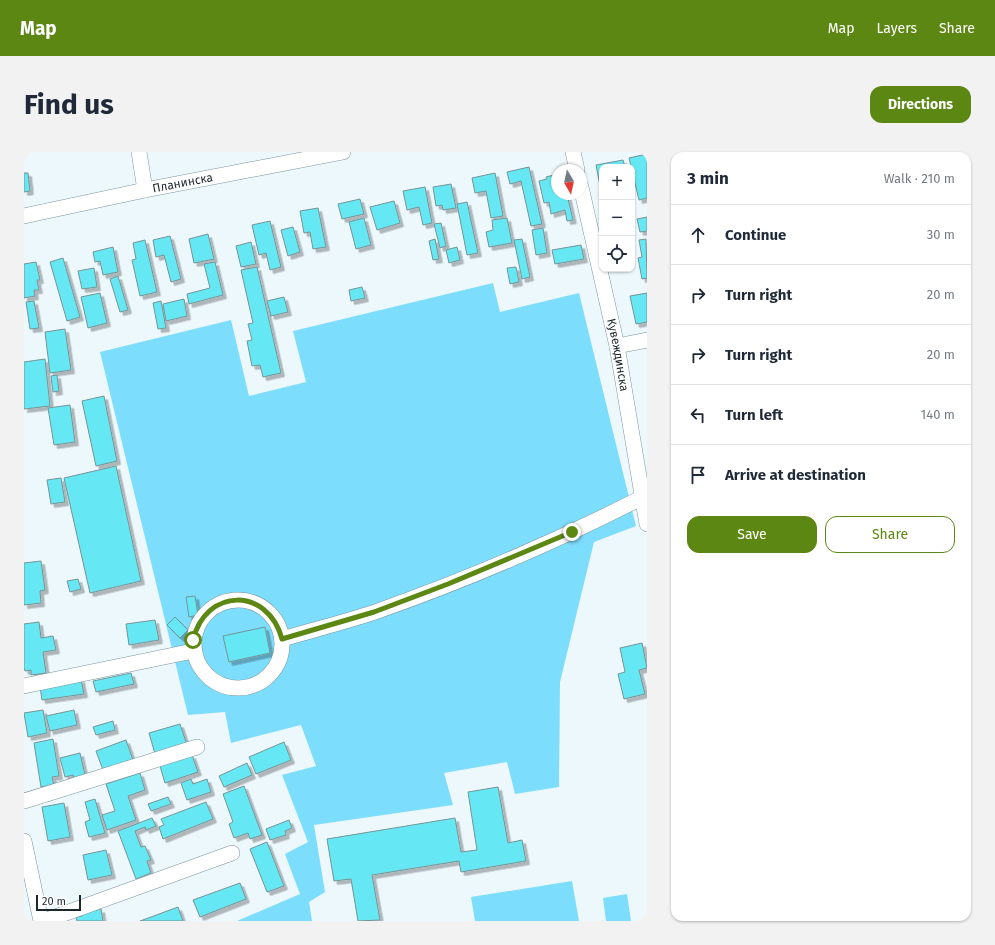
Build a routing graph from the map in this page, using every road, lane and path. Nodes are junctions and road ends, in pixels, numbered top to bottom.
1 (139, 152) edge
2 (343, 152) edge
3 (573, 152) edge
4 (576, 164) edge
5 (145, 190) junction
6 (584, 200) edge
7 (24, 216) edge
8 (647, 340) edge
9 (617, 346) junction
10 (641, 498) junction
11 (647, 524) edge
12 (282, 639) junction
13 (193, 651) junction
14 (24, 686) edge
15 (197, 746) dead end
16 (24, 801) edge
17 (24, 841) edge
18 (232, 853) dead end
19 (41, 921) edge
20 (44, 921) edge

1 - 5 street
2 - 5 street, Планинска
3 - 4 street
5 - 7 street, Планинска
6 - 9 street, Кувеждинска
8 - 9 street
9 - 10 street, Кувеждинска
10 - 11 street, Кувеждинска
10 - 12 street
12 - 13 street
12 - 13 street
13 - 14 street
15 - 16 street
17 - 19 street
18 - 20 street

